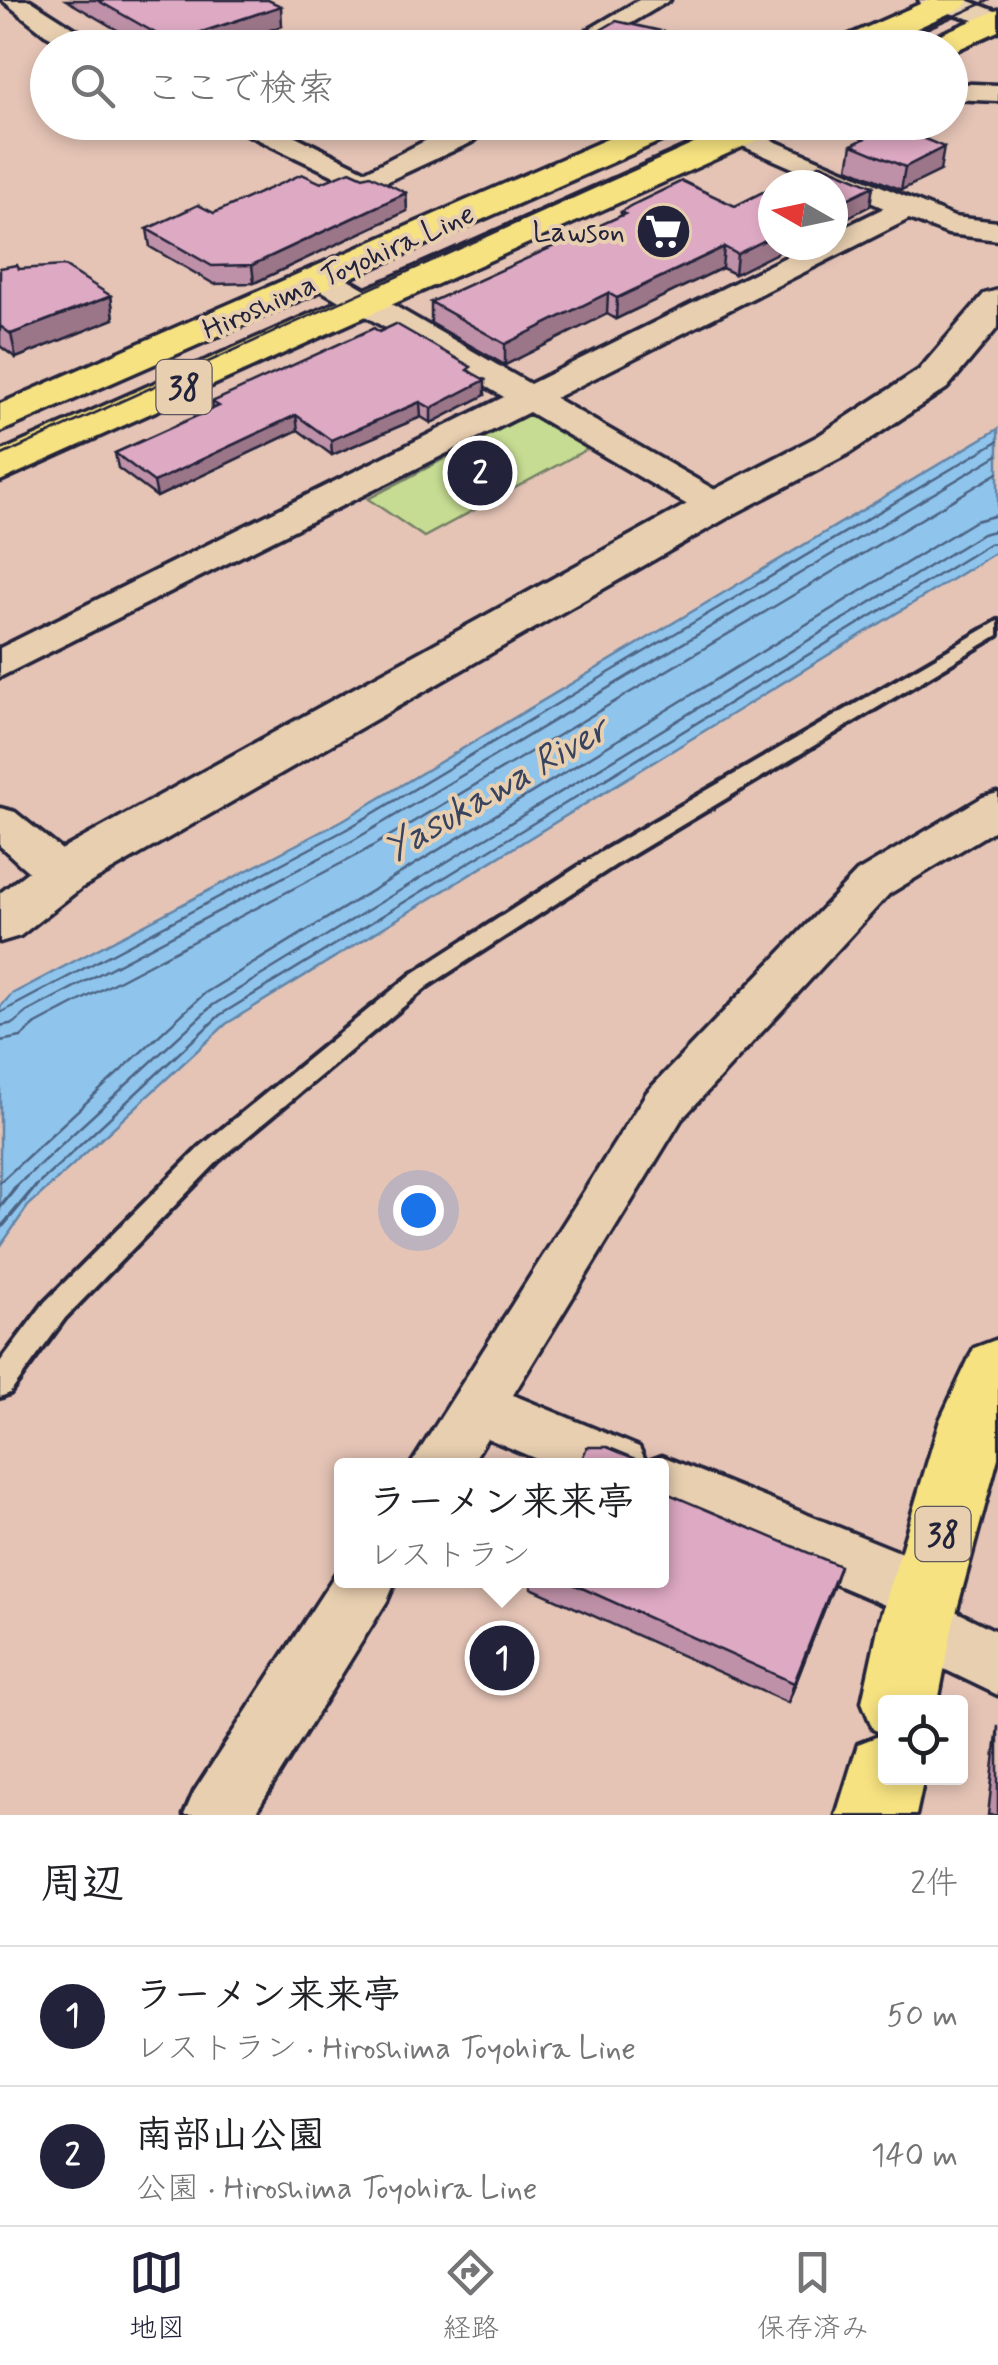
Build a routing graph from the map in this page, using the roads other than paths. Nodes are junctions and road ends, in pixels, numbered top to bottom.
1 (14, 0) edge
2 (658, 0) edge
3 (945, 1) edge
4 (997, 19) edge
5 (56, 30) edge
6 (603, 30) edge
7 (885, 30) edge
8 (968, 33) edge
9 (968, 92) edge
10 (998, 93) edge
11 (281, 140) edge
12 (454, 140) edge
13 (635, 140) edge
14 (732, 140) edge
15 (777, 140) edge
16 (909, 208) junction
17 (998, 231) edge
18 (323, 278) junction
19 (998, 302) edge
20 (368, 306) junction
21 (530, 399) junction
22 (0, 420) edge
23 (0, 468) edge
24 (716, 506) junction
25 (998, 626) edge
26 (0, 664) edge
27 (998, 808) edge
28 (0, 823) edge
29 (62, 874) junction
30 (0, 922) edge
31 (998, 1369) edge
32 (0, 1384) edge
33 (475, 1406) junction
34 (443, 1458) edge
35 (600, 1458) edge
36 (669, 1486) edge
37 (361, 1588) edge
38 (922, 1609) junction
39 (998, 1664) edge
40 (902, 1695) edge
41 (883, 1785) edge
42 (217, 1815) edge
43 (876, 1815) edge

1 - 5 street
2 - 6 street
3 - 4 street
3 - 7 main road
4 - 8 main road
9 - 10 street
11 - 12 street
13 - 18 main road, Hiroshima Toyohira Line / 38
14 - 20 main road, Hiroshima Toyohira Line / 38
15 - 16 street
16 - 17 street
16 - 21 street
18 - 20 street
18 - 22 main road, Hiroshima Toyohira Line / 38
19 - 24 street
20 - 21 street
20 - 23 main road, Hiroshima Toyohira Line / 38
21 - 24 street
21 - 26 street
24 - 29 street
25 - 32 lane
27 - 33 street
28 - 29 street
29 - 30 street
31 - 38 main road, 38
33 - 34 street
33 - 35 street
36 - 38 street
37 - 42 street
38 - 39 street
38 - 40 main road, 38
41 - 43 main road

